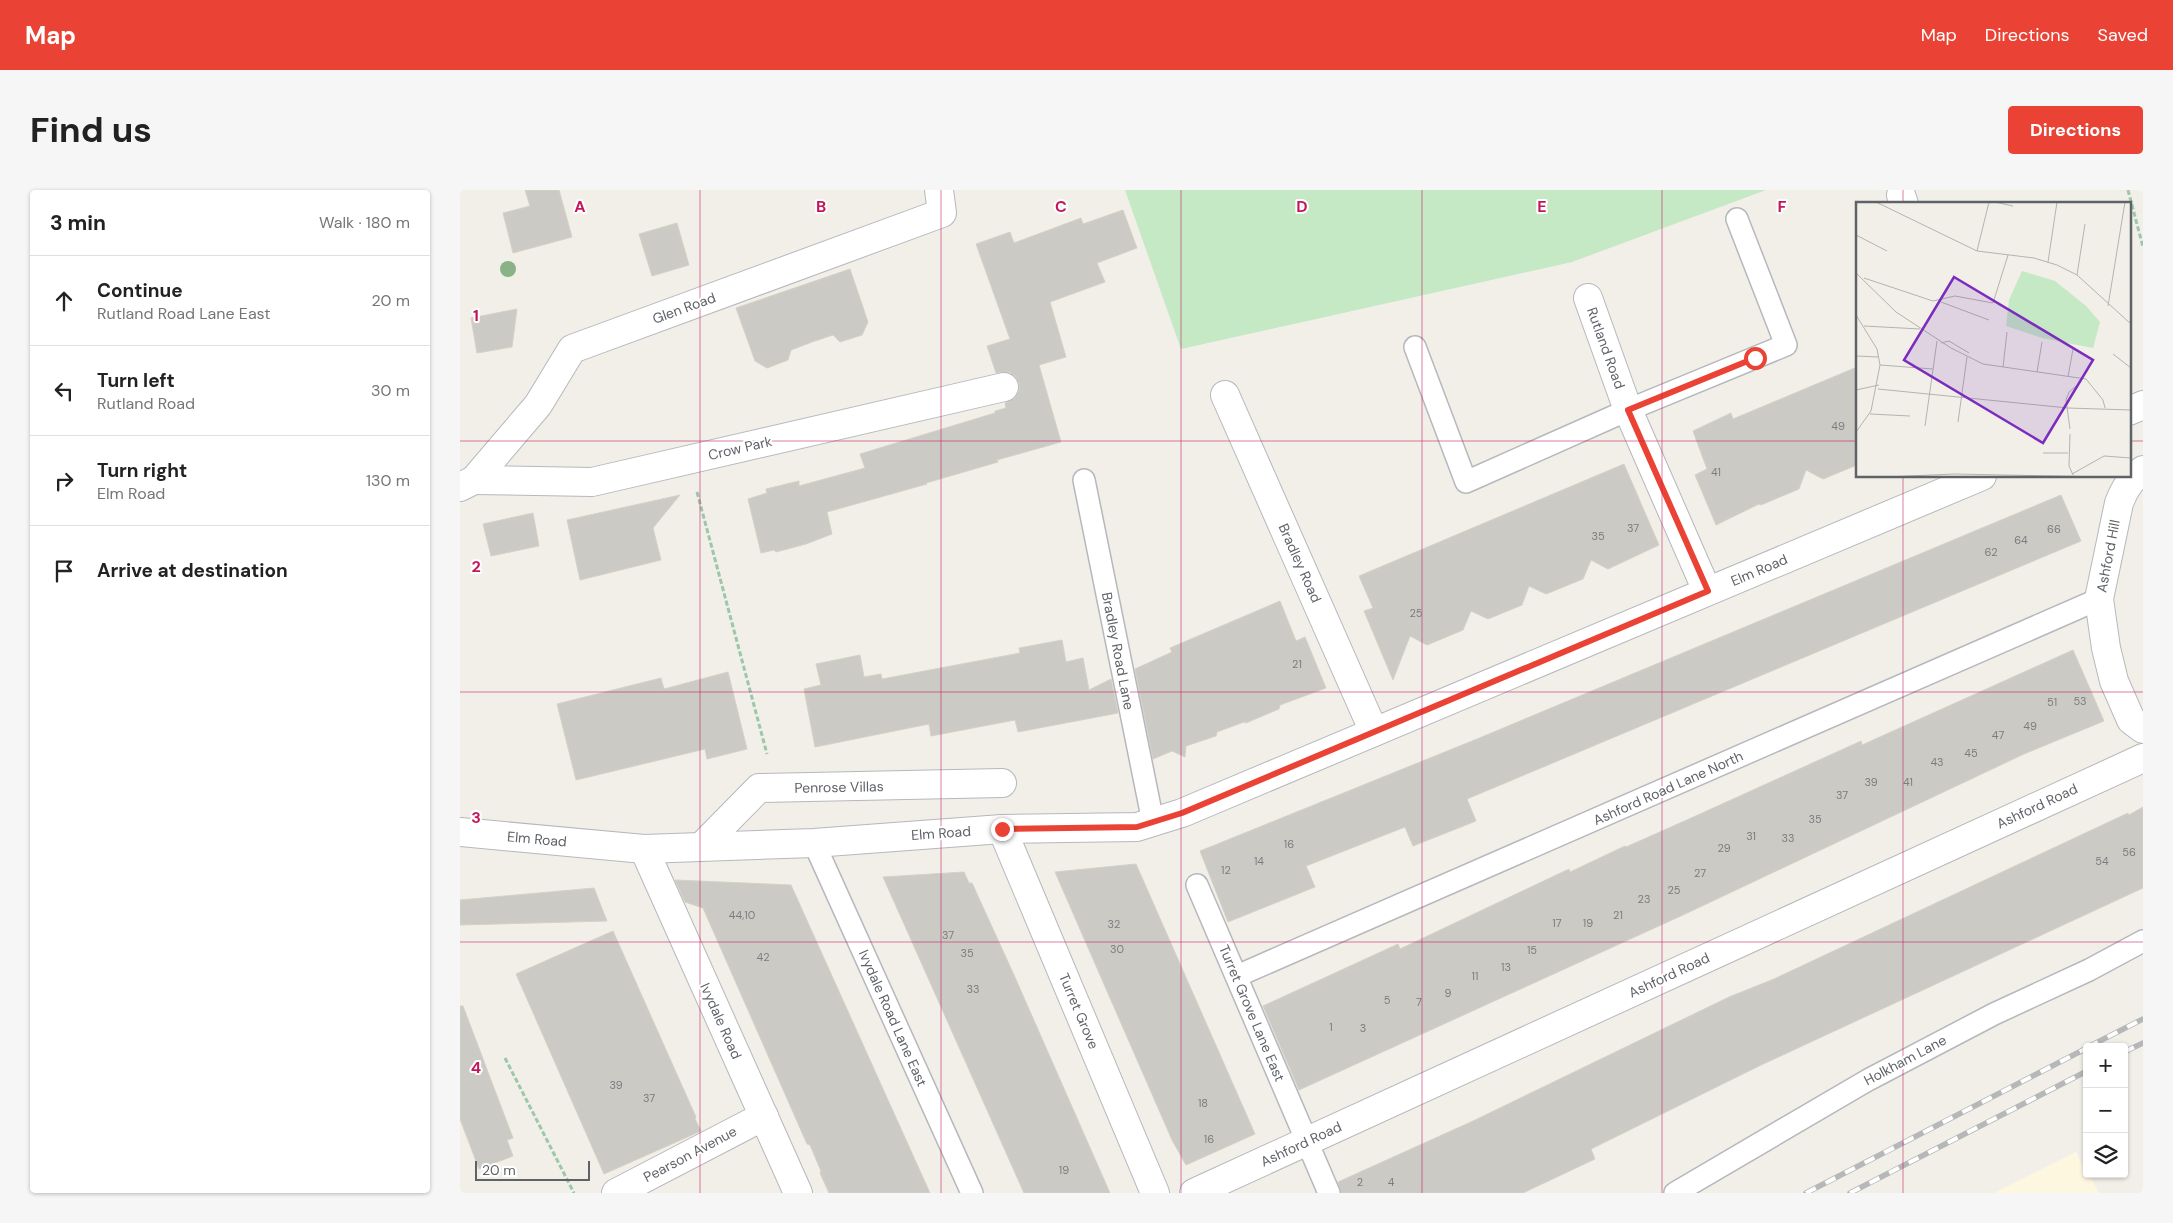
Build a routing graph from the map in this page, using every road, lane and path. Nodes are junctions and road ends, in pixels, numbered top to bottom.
1 (939, 190) edge
2 (2128, 190) edge
3 (1737, 219) dead end
4 (2143, 247) edge
5 (1588, 298) dead end
6 (1415, 348) dead end
7 (1004, 387) dead end
8 (1225, 395) dead end
9 (2143, 406) edge
10 (1628, 410) junction
11 (2130, 411) edge
12 (688, 460) junction
13 (2143, 470) edge
14 (1977, 478) edge
15 (1084, 480) dead end
16 (467, 484) edge
17 (1708, 591) junction
18 (2099, 599) junction
19 (2143, 728) edge
20 (1374, 732) junction
21 (2143, 758) edge
22 (1002, 783) dead end
23 (776, 788) junction
24 (1153, 822) junction
25 (1002, 829) junction
26 (460, 832) edge
27 (814, 843) junction
28 (701, 847) junction
29 (644, 849) junction
30 (1197, 885) dead end
31 (2143, 941) edge
32 (1237, 976) junction
33 (505, 1058) dead end
34 (764, 1116) junction
35 (1306, 1142) junction
36 (574, 1193) edge
37 (616, 1193) edge
38 (798, 1193) edge
39 (972, 1193) edge
40 (1155, 1193) edge
41 (1194, 1193) edge
42 (1329, 1193) edge
43 (1675, 1193) edge

1 - 16 street, Glen Road
2 - 4 path
3 - 10 lane
5 - 10 street, Rutland Road
6 - 10 lane
7 - 12 street, Crow Park
8 - 20 street, Bradley Road
9 - 11 street
10 - 17 street, Rutland Road
12 - 16 street, Crow Park
12 - 23 path
13 - 18 street, Ashford Hill
14 - 17 street, Elm Road
15 - 24 lane, Bradley Road Lane
17 - 20 street, Elm Road
18 - 19 street, Ashford Hill
18 - 32 lane, Ashford Road Lane North
20 - 24 street, Elm Road
21 - 35 street, Ashford Road
22 - 23 street, Penrose Villas
23 - 28 street, Penrose Villas
24 - 25 street, Elm Road
25 - 27 street, Elm Road
25 - 40 street, Turret Grove
26 - 29 street, Elm Road
27 - 28 street, Elm Road
27 - 39 lane, Ivydale Road Lane East
28 - 29 street, Elm Road
29 - 34 street, Ivydale Road
30 - 32 lane, Turret Grove Lane East
31 - 43 lane, Holkham Lane
32 - 35 lane, Turret Grove Lane East
33 - 36 path
34 - 37 street, Pearson Avenue
34 - 38 street, Ivydale Road
35 - 41 street, Ashford Road
35 - 42 lane

